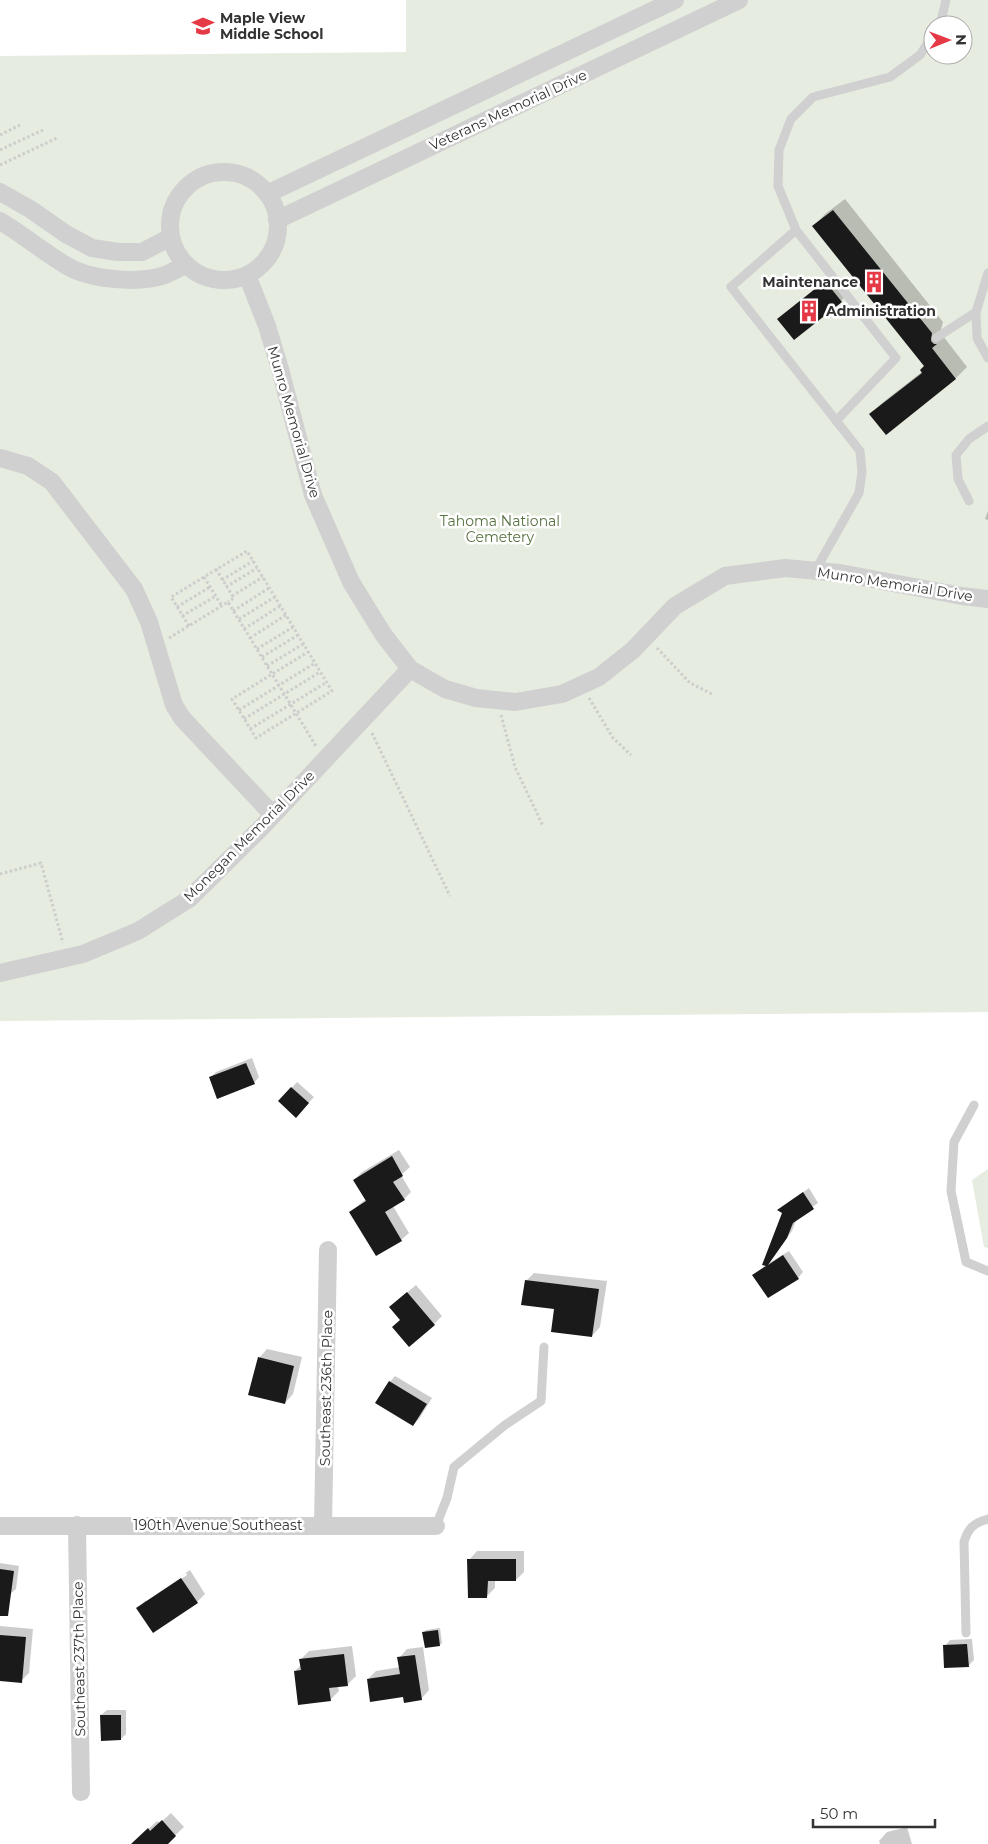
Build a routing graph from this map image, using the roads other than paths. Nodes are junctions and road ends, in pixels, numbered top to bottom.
1 (675, 0) edge
2 (739, 0) edge
3 (946, 0) edge
4 (942, 15) edge
5 (923, 50) edge
6 (0, 192) edge
7 (267, 194) junction
8 (277, 220) junction
9 (0, 221) edge
10 (796, 230) junction
11 (171, 236) junction
12 (186, 264) junction
13 (988, 273) edge
14 (247, 275) junction
15 (976, 312) junction
16 (936, 338) dead end
17 (988, 358) edge
18 (836, 421) junction
19 (988, 426) edge
20 (0, 458) edge
21 (969, 501) dead end
22 (815, 571) junction
23 (988, 599) edge
24 (410, 668) junction
25 (273, 814) junction
26 (0, 973) edge
27 (974, 1105) dead end
28 (328, 1250) dead end
29 (988, 1271) edge
30 (544, 1347) dead end
31 (988, 1519) edge
32 (77, 1525) junction
33 (0, 1526) edge
34 (323, 1526) junction
35 (436, 1526) joint
36 (966, 1633) dead end
37 (81, 1792) dead end

1 - 7 street, Veterans Memorial Drive
2 - 8 street, Veterans Memorial Drive
3 - 4 lane
5 - 10 lane
6 - 11 street
7 - 8 street
7 - 11 street
8 - 14 street
9 - 12 street
10 - 18 lane
10 - 18 lane
11 - 12 street
12 - 14 street
13 - 15 lane
14 - 24 street, Munro Memorial Drive
15 - 16 lane
15 - 17 lane
18 - 22 lane
19 - 21 lane
20 - 25 street
22 - 23 street, Munro Memorial Drive
22 - 24 street, Munro Memorial Drive
24 - 25 street, Monegan Memorial Drive
25 - 26 street, Monegan Memorial Drive
27 - 29 lane
28 - 34 street, Southeast 236th Place
30 - 35 lane
31 - 36 lane
32 - 33 street, 190th Avenue Southeast
32 - 34 street, 190th Avenue Southeast
32 - 37 street, Southeast 237th Place
34 - 35 street, 190th Avenue Southeast

